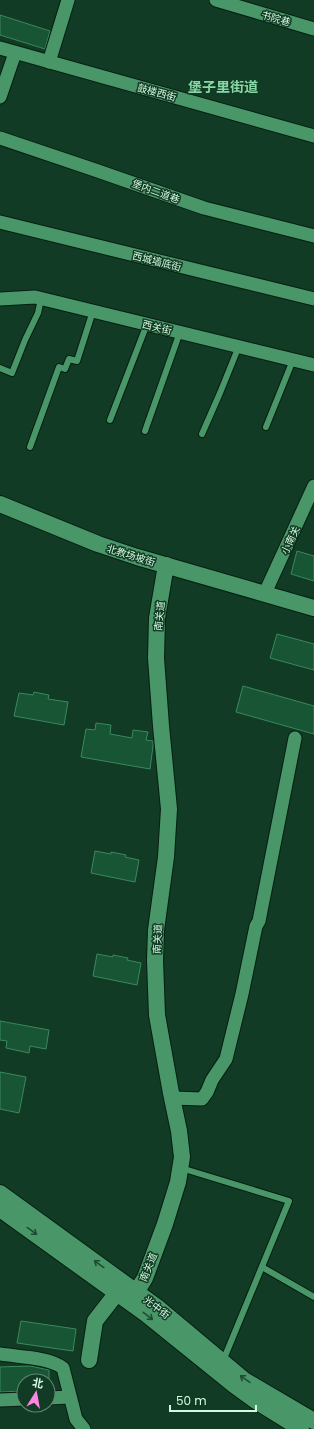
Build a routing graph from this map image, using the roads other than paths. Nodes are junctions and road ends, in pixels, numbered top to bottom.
1 (68, 0) edge
2 (216, 0) edge
3 (314, 29) edge
4 (0, 48) edge
5 (15, 53) junction
6 (49, 62) junction
7 (0, 97) edge
8 (314, 136) edge
9 (0, 138) edge
10 (0, 222) edge
11 (314, 236) edge
12 (0, 299) edge
13 (41, 299) junction
14 (314, 299) edge
15 (93, 311) junction
16 (147, 324) junction
17 (180, 332) junction
18 (239, 346) junction
19 (293, 360) junction
20 (314, 365) edge
21 (0, 368) edge
22 (110, 420) dead end
23 (266, 427) dead end
24 (145, 431) dead end
25 (202, 434) dead end
26 (30, 447) dead end
27 (314, 486) edge
28 (0, 504) edge
29 (166, 565) junction
30 (266, 593) junction
31 (314, 608) edge
32 (295, 738) dead end
33 (172, 1098) junction
34 (180, 1168) junction
35 (0, 1193) edge
36 (0, 1208) edge
37 (262, 1267) junction
38 (127, 1292) junction
39 (314, 1297) edge
40 (0, 1354) edge
41 (89, 1360) dead end
42 (219, 1366) junction
43 (70, 1397) junction
44 (56, 1398) edge
45 (16, 1399) edge
46 (0, 1400) edge
47 (314, 1421) edge
48 (84, 1429) edge
49 (301, 1429) edge

1 - 6 street
2 - 3 street, 书院巷
4 - 5 street, 鼓楼西街
5 - 6 street, 鼓楼西街
5 - 7 street
6 - 8 street, 鼓楼西街
9 - 11 street, 堡内二道巷
10 - 14 street, 西城墙底街
12 - 13 street, 西关街
13 - 15 street, 西关街
13 - 21 lane
15 - 16 street, 西关街
15 - 26 lane
16 - 17 street, 西关街
16 - 22 lane
17 - 18 street, 西关街
17 - 24 lane
18 - 19 street, 西关街
18 - 25 lane
19 - 20 street, 西关街
19 - 23 lane
27 - 30 street, 小南关
28 - 29 street, 北教场坡街
29 - 30 street, 北教场坡街
29 - 33 street, 南关道
30 - 31 street, 北教场坡街
32 - 33 street
33 - 34 street, 南关道
34 - 37 lane
34 - 38 street, 南关道
38 -> 35 street, 光中街
36 -> 38 street, 光中街
37 - 39 lane
37 - 42 lane
38 - 41 street, 南关道
38 - 42 street, 光中街
40 - 43 street
47 -> 42 street, 光中街
42 - 49 street, 光中街
43 - 44 street
43 - 48 street
45 - 46 street

